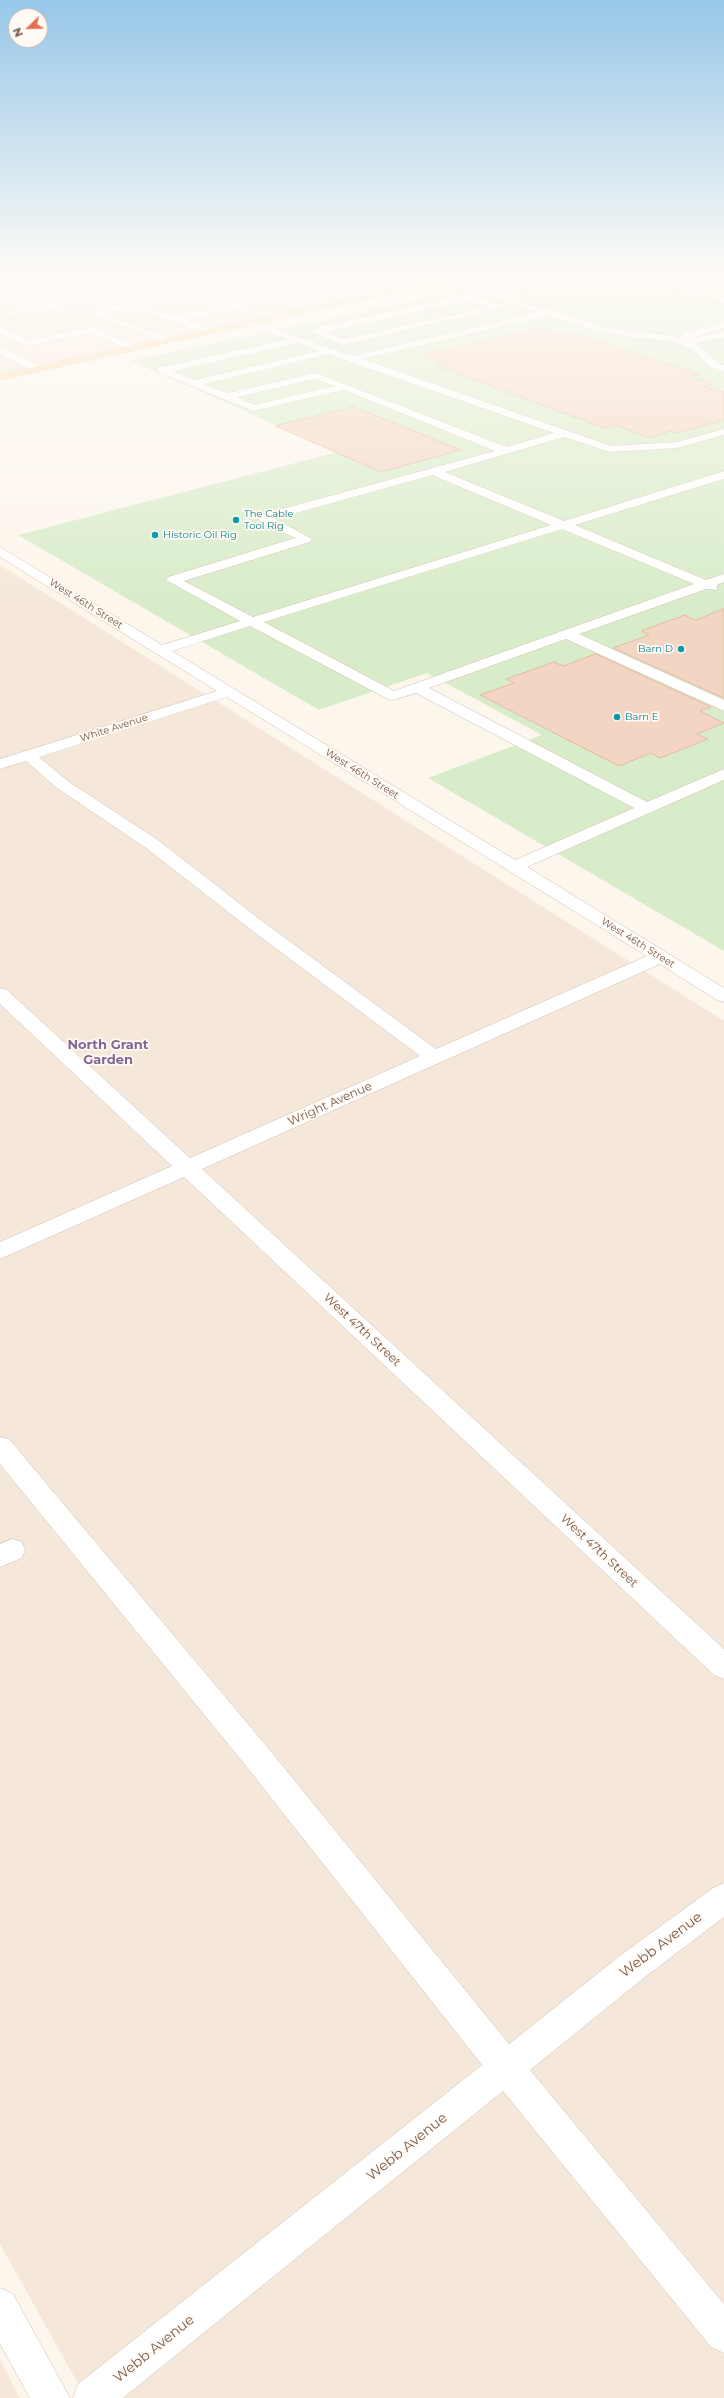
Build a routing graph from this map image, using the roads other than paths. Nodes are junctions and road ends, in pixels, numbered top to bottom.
1 (194, 383) edge
2 (286, 383) edge
3 (334, 383) edge
4 (418, 383) edge
5 (345, 387) junction
6 (225, 397) junction
7 (724, 432) edge
8 (562, 434) junction
9 (701, 438) junction
10 (722, 446) dead end
11 (506, 450) junction
12 (433, 471) junction
13 (724, 475) edge
14 (563, 526) junction
15 (0, 551) edge
16 (724, 578) edge
17 (705, 584) junction
18 (724, 592) edge
19 (253, 622) junction
20 (567, 634) junction
21 (160, 650) junction
22 (418, 688) junction
23 (228, 692) junction
24 (724, 706) edge
25 (28, 755) junction
26 (0, 764) edge
27 (724, 774) edge
28 (647, 808) junction
29 (514, 867) junction
30 (661, 957) junction
31 (0, 994) edge
32 (724, 996) edge
33 (435, 1058) junction
34 (187, 1167) junction
35 (0, 1251) edge
36 (0, 1446) edge
37 (724, 1667) edge
38 (724, 1898) edge
39 (506, 2068) junction
40 (0, 2307) edge
41 (724, 2334) edge
42 (51, 2398) edge
43 (92, 2398) edge

1 - 6 street
2 - 6 street
3 - 5 street
4 - 8 street
5 - 6 street
5 - 11 street
7 - 9 street
8 - 9 street
8 - 11 street
9 - 10 street
11 - 12 street
12 - 14 street
12 - 19 street
13 - 14 street
14 - 17 street
14 - 19 street
15 - 21 street, West 46th Street
16 - 17 street
17 - 18 street
17 - 20 street
19 - 21 street
19 - 22 street
20 - 22 street
20 - 24 street
21 - 23 street, West 46th Street
22 - 28 street
23 - 25 street, White Avenue
23 - 29 street, West 46th Street
25 - 26 street, White Avenue
25 - 33 street
27 - 28 street
28 - 29 street
29 - 30 street, West 46th Street
30 - 32 street, West 46th Street
30 - 33 street, Wright Avenue
31 - 34 street, West 47th Street
33 - 34 street, Wright Avenue
34 - 35 street, Wright Avenue
34 - 37 street, West 47th Street
36 - 39 street
38 - 39 street, Webb Avenue
39 - 41 street
39 - 43 street, Webb Avenue
40 - 42 street

